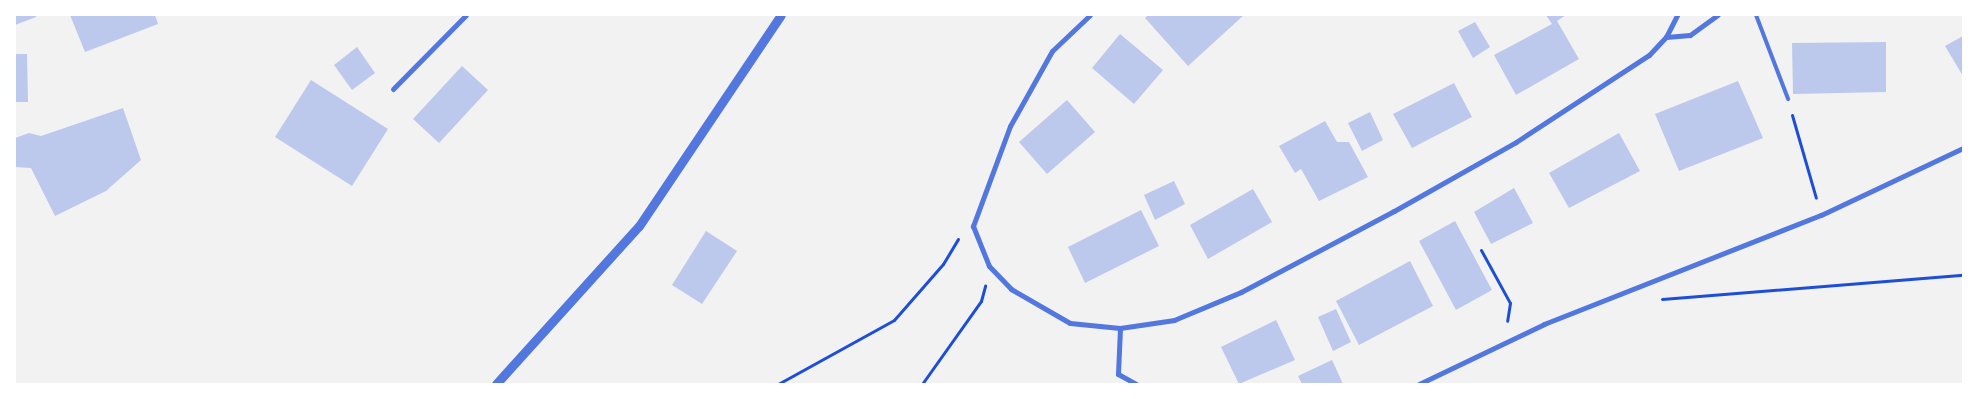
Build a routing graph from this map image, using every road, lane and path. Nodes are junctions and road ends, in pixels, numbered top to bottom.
1 (466, 15) edge
2 (781, 15) edge
3 (1090, 15) edge
4 (1676, 15) edge
5 (1718, 15) edge
6 (1756, 15) edge
7 (1666, 37) junction
8 (393, 89) dead end
9 (1788, 99) joint
10 (1963, 148) edge
11 (1821, 215) junction
12 (962, 233) dead end
13 (1481, 250) dead end
14 (990, 266) junction
15 (1963, 275) edge
16 (1658, 299) dead end
17 (1120, 328) junction
18 (1512, 340) junction
19 (496, 384) edge
20 (778, 384) edge
21 (922, 384) edge
22 (1136, 384) edge
23 (1420, 384) edge

1 - 8 street
2 - 19 street
3 - 14 street
4 - 7 street
5 - 7 street
6 - 9 lane
7 - 17 street
9 - 11 path
10 - 11 street
11 - 18 street
12 - 20 path
13 - 18 path
14 - 17 street
14 - 21 path
15 - 16 path
17 - 22 street
18 - 23 street

